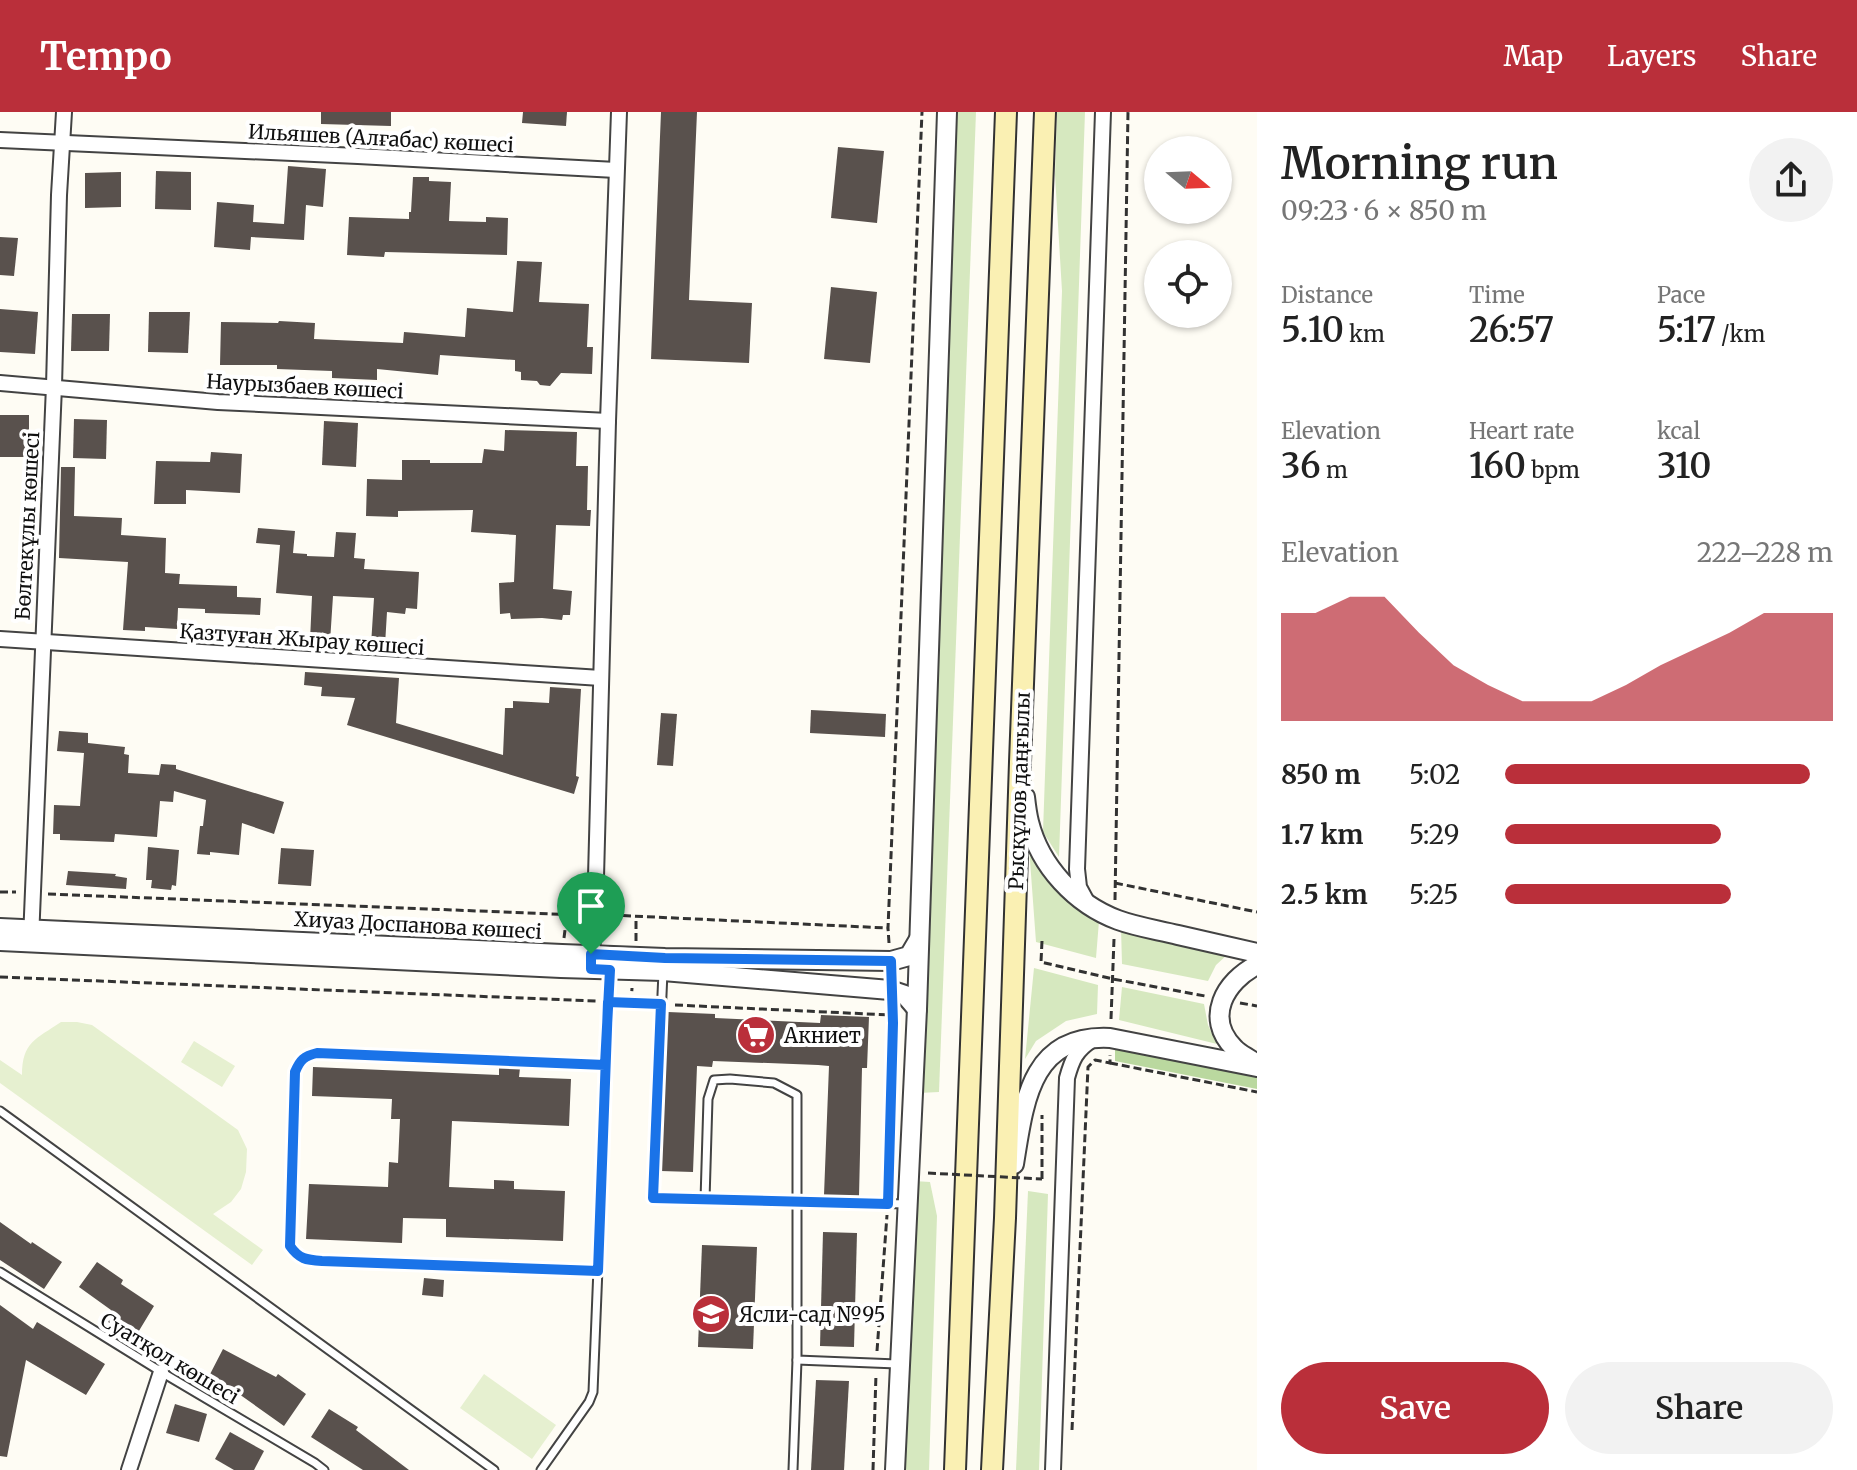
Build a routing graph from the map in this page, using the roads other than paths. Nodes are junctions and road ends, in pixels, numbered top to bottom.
1 (64, 112) edge
2 (619, 112) edge
3 (947, 112) edge
4 (1006, 112) edge
5 (1045, 112) edge
6 (1103, 112) edge
7 (0, 140) edge
8 (62, 143) junction
9 (616, 170) junction
10 (0, 383) edge
11 (54, 386) junction
12 (608, 421) junction
13 (0, 639) edge
14 (42, 641) junction
15 (601, 678) junction
16 (1020, 762) junction
17 (1088, 904) junction
18 (0, 928) edge
19 (32, 936) junction
20 (919, 939) junction
21 (0, 941) edge
22 (1257, 953) edge
23 (591, 962) junction
24 (611, 963) junction
25 (664, 964) junction
26 (1257, 965) edge
27 (917, 1009) junction
28 (1096, 1038) junction
29 (605, 1065) junction
30 (1257, 1066) edge
31 (0, 1111) edge
32 (705, 1200) junction
33 (797, 1201) junction
34 (897, 1204) junction
35 (1005, 1218) junction
36 (598, 1271) junction
37 (0, 1272) edge
38 (797, 1360) junction
39 (900, 1364) junction
40 (161, 1372) junction
41 (129, 1470) edge
42 (324, 1470) edge
43 (494, 1470) edge
44 (541, 1470) edge
45 (793, 1470) edge
46 (895, 1470) edge
47 (955, 1470) edge
48 (992, 1470) edge
49 (1053, 1470) edge

1 - 8 street, Бөлтекұлы көшесі
2 - 9 street
3 - 20 street
4 - 47 main road, Рысқұлов даңғылы
5 - 16 main road, Рысқұлов даңғылы
6 - 17 street
7 - 8 street, Ильяшев (Алғабас) көшесі
8 - 9 street, Ильяшев (Алғабас) көшесі
8 - 11 street, Бөлтекұлы көшесі
9 - 12 street
10 - 11 street, Наурызбаев көшесі
11 - 12 street, Наурызбаев көшесі
11 - 14 street, Бөлтекұлы көшесі
12 - 15 street
13 - 14 street, Қазтуған Жырау көшесі
14 - 15 street, Қазтуған Жырау көшесі
14 - 19 street, Бөлтекұлы көшесі
15 - 23 street
16 - 17 street
16 - 35 main road, Рысқұлов даңғылы
17 - 22 street
18 - 19 street, Хиуаз Доспанова көшесі
19 - 21 street, Хиуаз Доспанова көшесі
19 - 23 street, Хиуаз Доспанова көшесі
20 - 25 street, Хиуаз Доспанова көшесі
20 - 27 street
23 - 24 street, Хиуаз Доспанова көшесі
24 - 25 street, Хиуаз Доспанова көшесі
24 - 29 lane
25 - 27 street, Хиуаз Доспанова көшесі
25 - 32 lane
26 - 30 street
27 - 34 street
28 - 30 street
28 - 35 street
28 - 49 street
29 - 36 lane
29 - 36 lane
31 - 43 lane
32 - 33 lane
32 - 33 lane
33 - 34 lane
33 - 38 lane
34 - 39 street
35 - 48 main road, Рысқұлов даңғылы
36 - 44 lane
37 - 40 lane, Суатқол көшесі
38 - 39 lane
38 - 45 lane
39 - 46 street
40 - 41 street
40 - 42 lane, Суатқол көшесі

